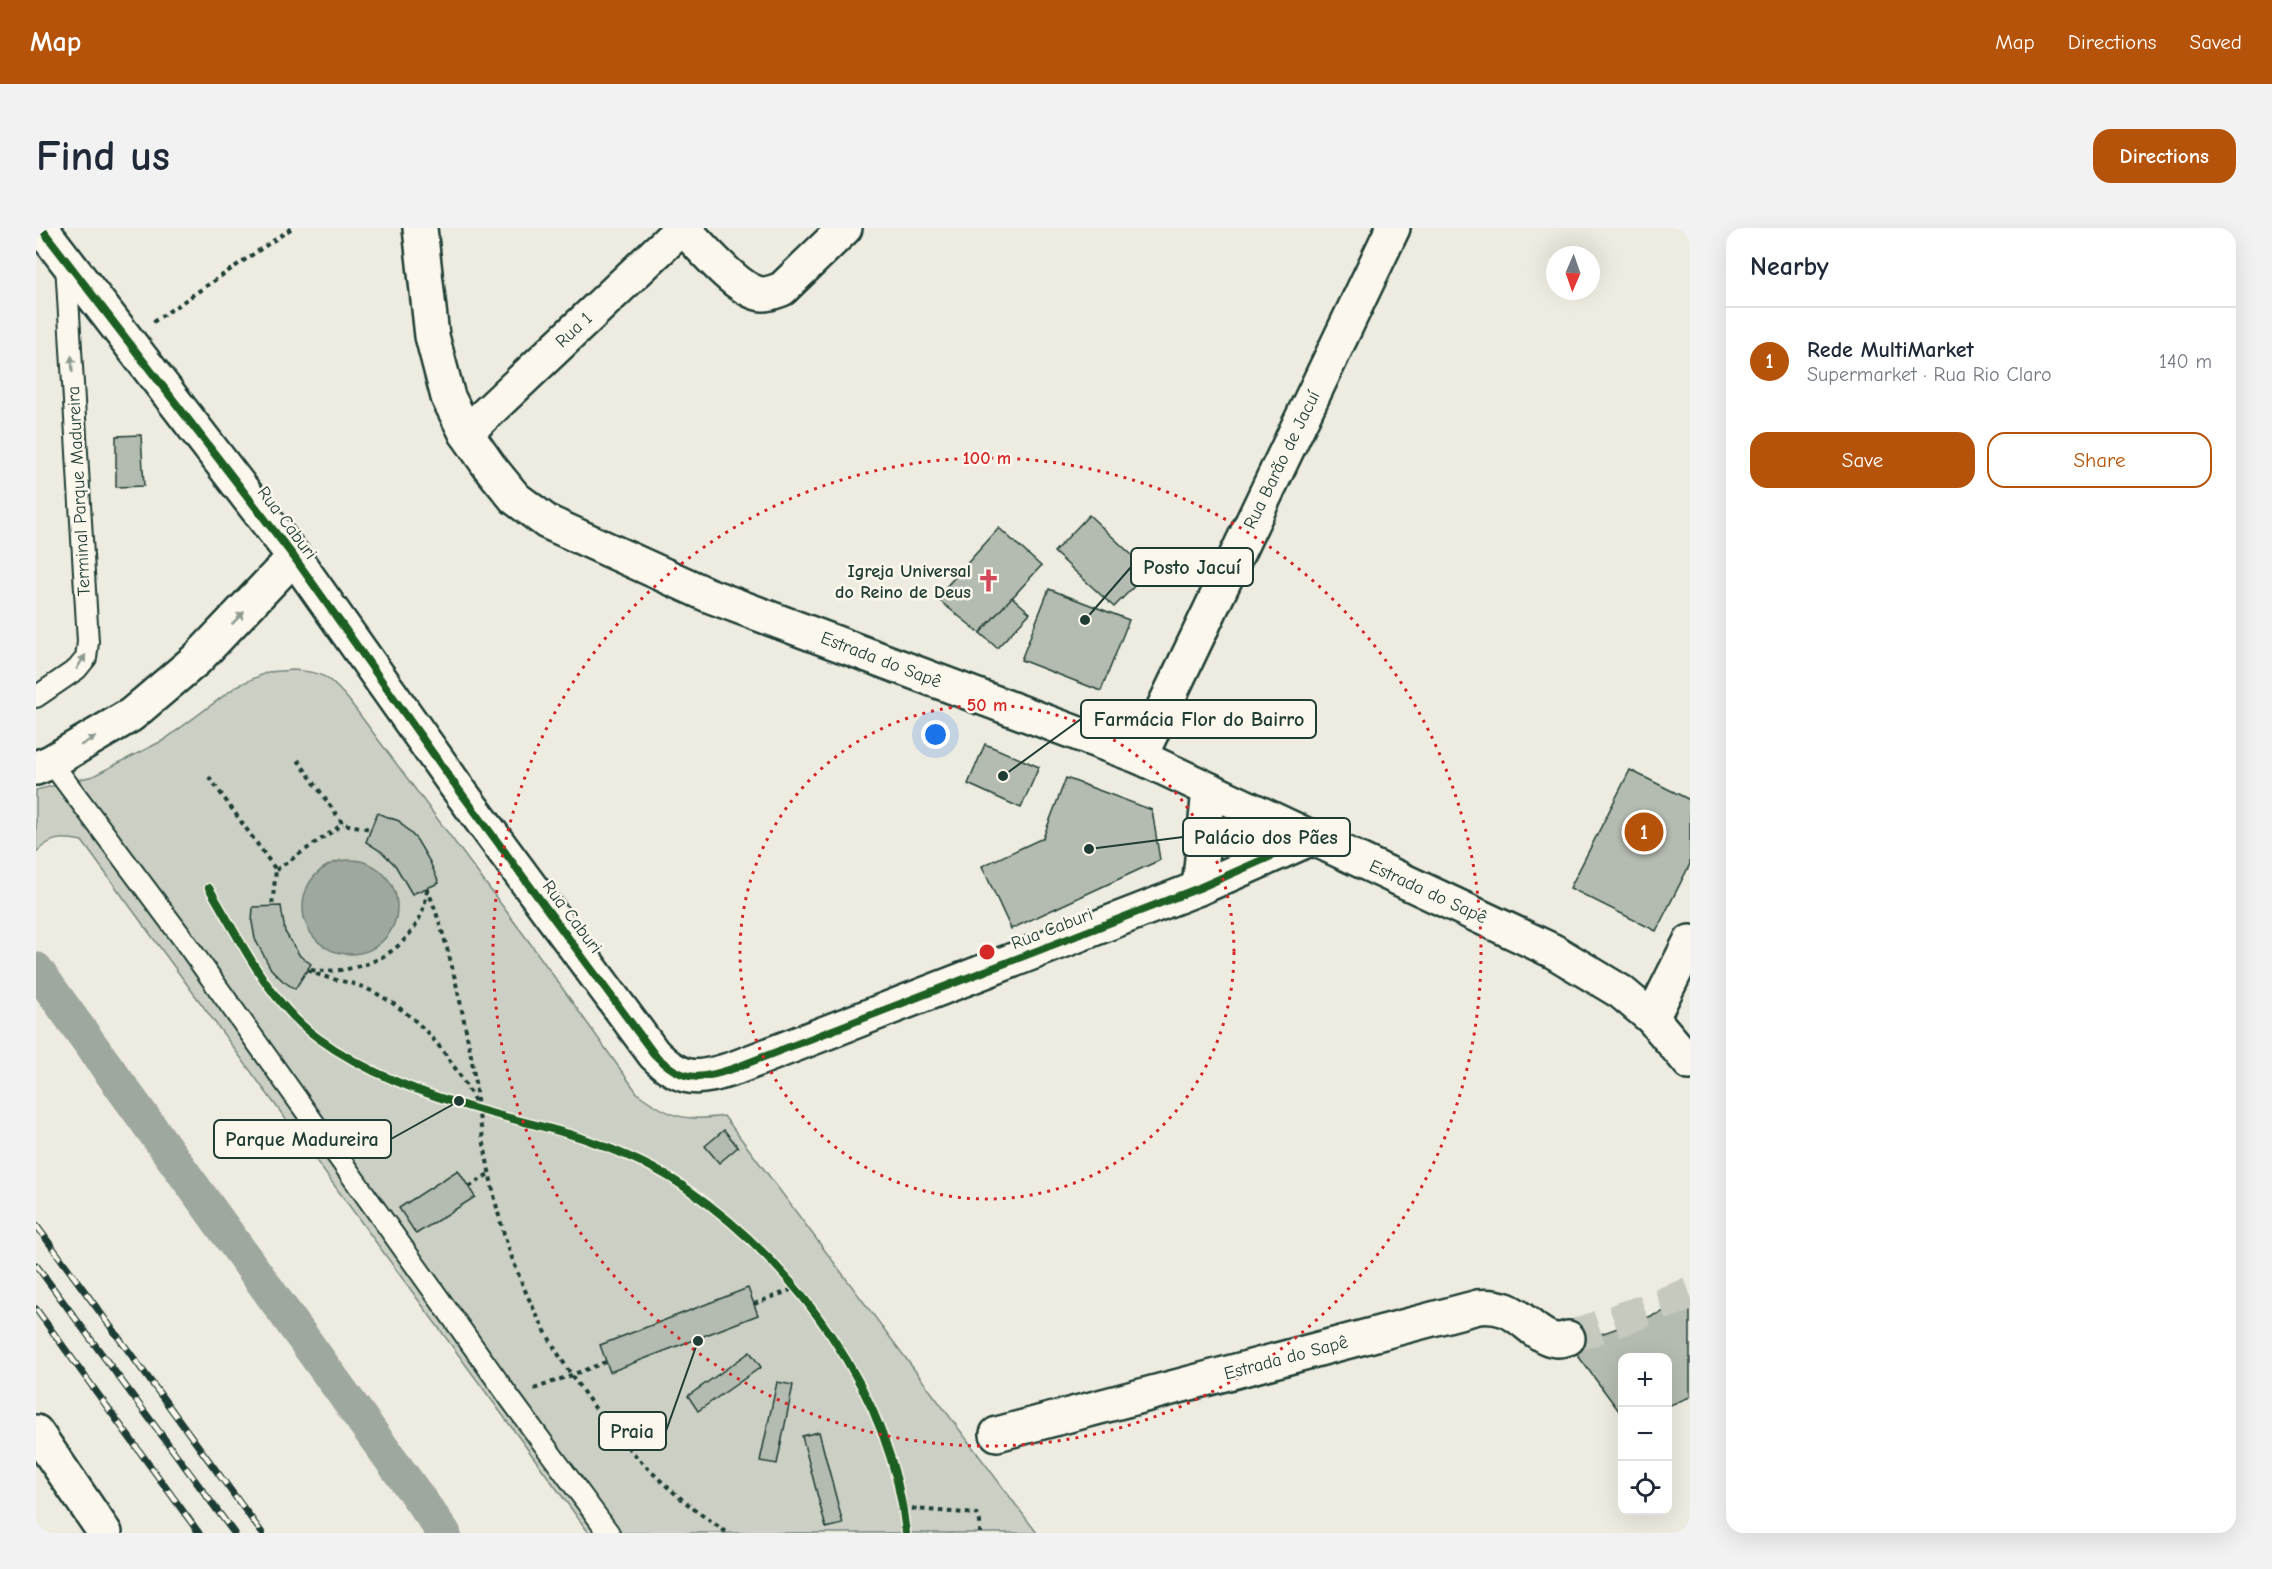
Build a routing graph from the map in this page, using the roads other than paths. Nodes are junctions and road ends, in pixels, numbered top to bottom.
1 (41, 228) edge
2 (420, 228) edge
3 (683, 228) edge
4 (845, 228) edge
5 (1393, 228) edge
6 (66, 261) junction
7 (466, 433) junction
8 (294, 557) junction
9 (36, 697) edge
10 (1140, 757) junction
11 (44, 765) edge
12 (1209, 790) junction
13 (1312, 838) junction
14 (1199, 888) junction
15 (1690, 942) edge
16 (1652, 1018) junction
17 (1690, 1064) edge
18 (1568, 1338) tunnel mouth
19 (36, 1432) edge
20 (997, 1434) dead end
21 (105, 1533) edge
22 (609, 1533) edge

1 - 6 street, Rua Caburi
2 - 7 street, Estrada do Sapê
3 - 4 street
3 - 7 street, Rua 1
5 - 10 street, Rua Barão de Jacuí
6 - 8 street, Rua Caburi
9 -> 6 lane, Terminal Parque Madureira
7 - 10 street, Estrada do Sapê
11 -> 8 street
8 - 14 street, Rua Caburi
10 - 12 street, Estrada do Sapê
11 - 22 lane
12 - 13 street, Estrada do Sapê
12 - 14 street
13 - 14 street, Rua Caburi
13 - 16 street, Estrada do Sapê
15 - 16 street
16 - 17 street, Estrada do Sapê
18 - 20 street, Estrada do Sapê
19 - 21 street

